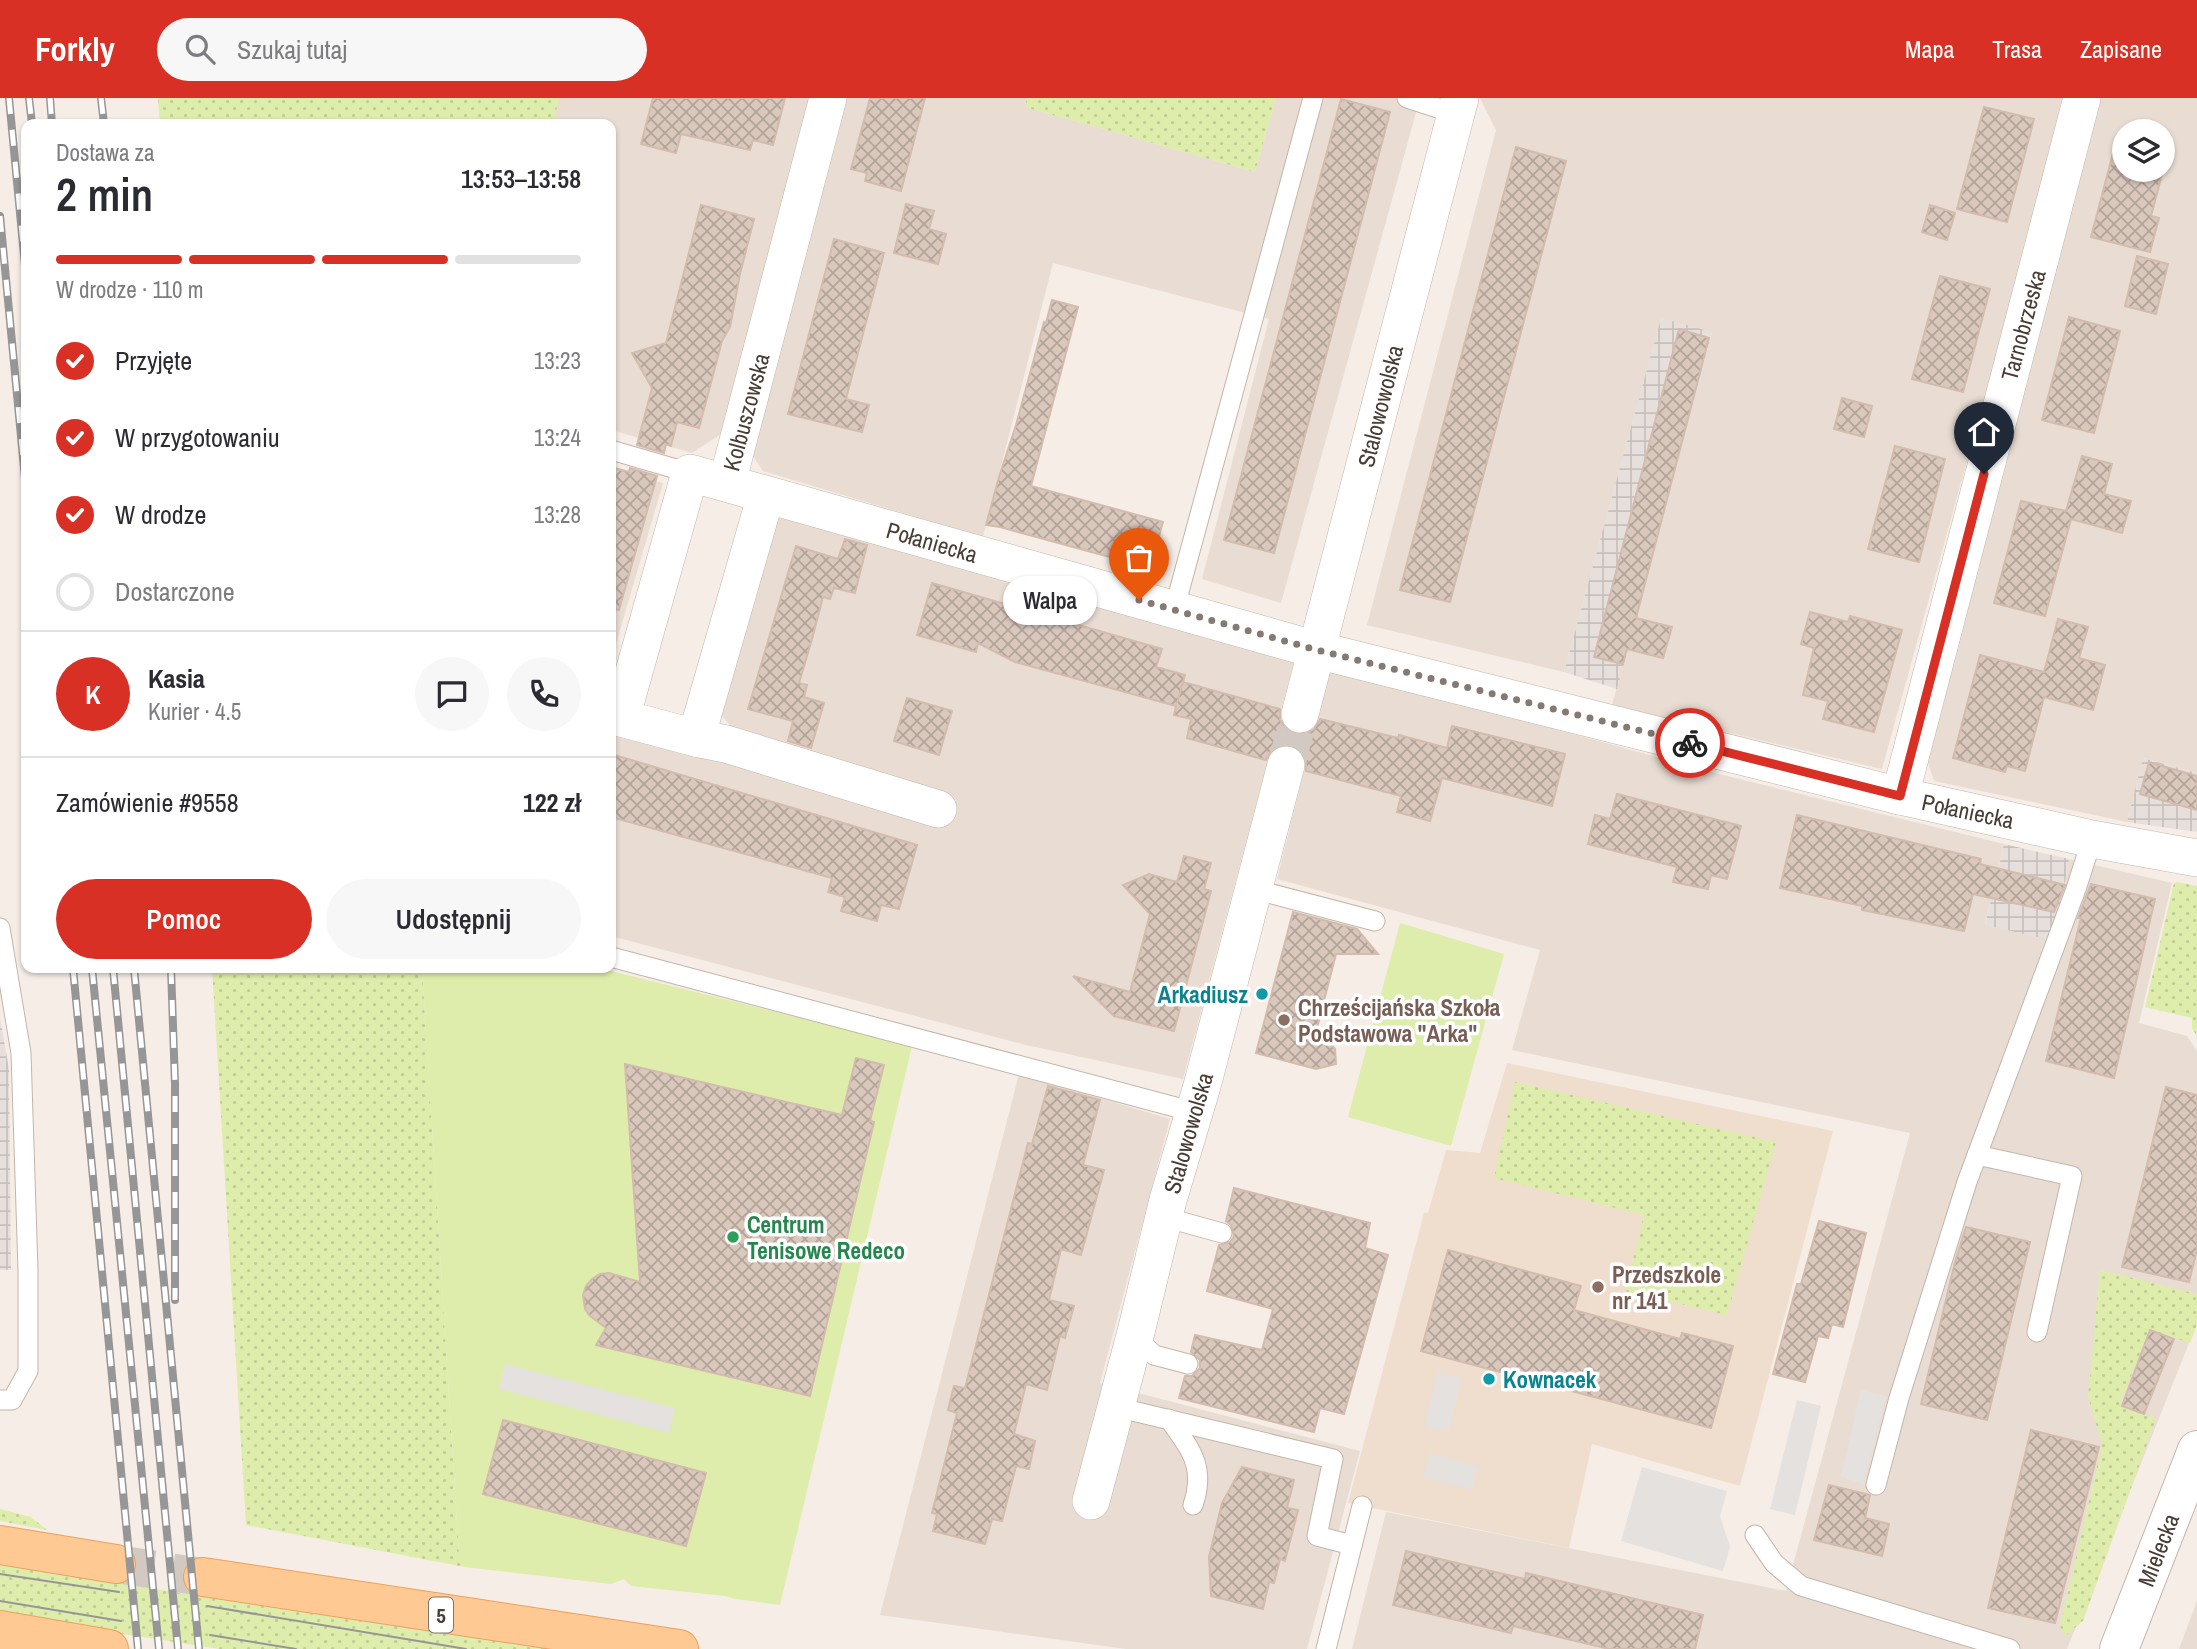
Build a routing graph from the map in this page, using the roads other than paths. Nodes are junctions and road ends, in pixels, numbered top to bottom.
1 (828, 98) edge
2 (1312, 98) edge
3 (1406, 98) edge
4 (2082, 98) edge
5 (1458, 106) edge
6 (616, 451) edge
7 (690, 473) junction
8 (727, 483) junction
9 (766, 495) junction
10 (1174, 610) junction
11 (1317, 650) junction
12 (1300, 713) tunnel mouth
13 (616, 717) edge
14 (696, 738) junction
15 (1286, 765) tunnel mouth
16 (1900, 796) junction
17 (938, 809) dead end
18 (2092, 839) junction
19 (2197, 858) edge
20 (1253, 889) junction
21 (1376, 921) dead end
22 (0, 928) edge
23 (616, 958) edge
24 (1194, 1112) junction
25 (1978, 1155) junction
26 (1164, 1217) junction
27 (1223, 1233) dead end
28 (2037, 1332) dead end
29 (1135, 1337) junction
30 (1188, 1363) dead end
31 (0, 1400) edge
32 (1116, 1407) junction
33 (1169, 1419) junction
34 (2197, 1450) edge
35 (1876, 1485) dead end
36 (1091, 1502) dead end
37 (1193, 1505) dead end
38 (1362, 1506) dead end
39 (1755, 1535) dead end
40 (0, 1545) edge
41 (1352, 1545) junction
42 (116, 1564) tunnel mouth
43 (203, 1577) tunnel mouth
44 (0, 1630) edge
45 (109, 1649) edge
46 (679, 1649) edge
47 (1326, 1649) edge
48 (2010, 1649) edge
49 (2119, 1649) edge

1 - 8 street, Kolbuszowska
2 - 10 lane
3 - 5 lane
4 - 16 street, Tarnobrzeska
5 - 11 street, Stalowowolska
6 - 7 lane
7 - 8 street, Kolbuszowska
7 - 13 street, Kolbuszowska
8 - 9 street, Połaniecka
9 - 10 street, Połaniecka
9 - 14 street, Kolbuszowska
10 - 11 street, Połaniecka
11 - 12 street, Stalowowolska
11 - 16 street, Połaniecka
13 - 14 street, Kolbuszowska
14 - 17 street, Kolbuszowska
15 - 20 street, Stalowowolska
16 - 18 street, Połaniecka
18 - 19 street, Połaniecka
18 - 25 lane
20 - 21 lane
20 - 24 street, Stalowowolska
22 - 31 lane
23 - 24 lane
24 - 26 street, Stalowowolska
25 - 28 lane
25 - 35 lane
26 - 27 lane
26 - 29 street, Stalowowolska
29 - 30 lane
29 - 32 street, Stalowowolska
32 - 33 lane
32 - 36 street, Stalowowolska
33 - 37 lane
33 - 41 lane
34 - 49 street, Mielecka
38 - 41 lane
39 - 48 lane
40 - 42 main road
41 - 47 lane
43 - 46 main road, 5
44 - 45 main road

